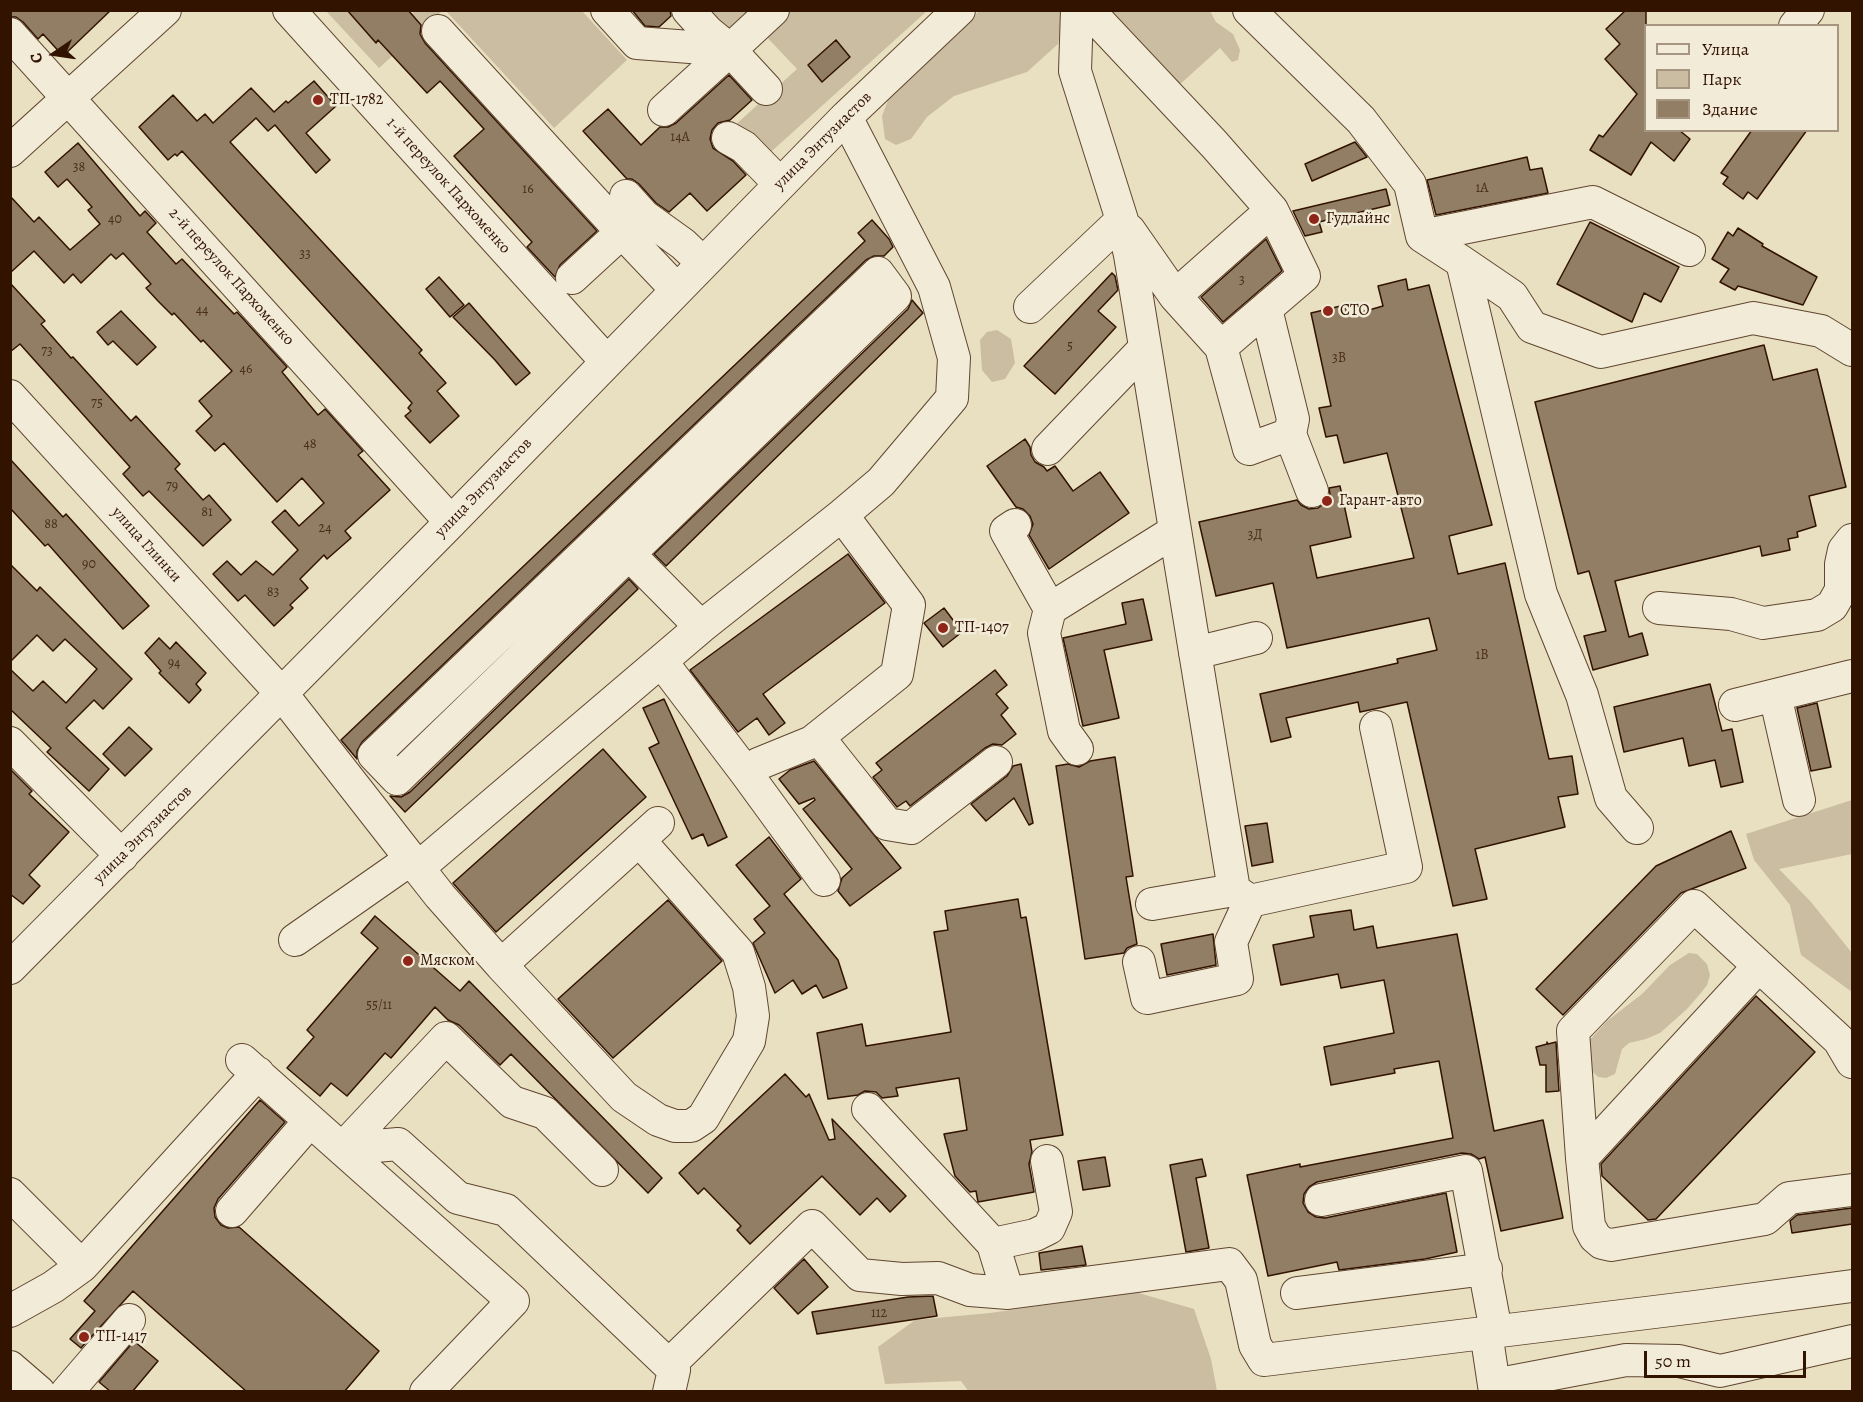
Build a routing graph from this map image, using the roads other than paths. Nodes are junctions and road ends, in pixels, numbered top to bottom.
1 (165, 10) edge
2 (289, 10) edge
3 (608, 10) edge
4 (688, 10) edge
5 (773, 10) edge
6 (959, 10) edge
7 (1077, 10) edge
8 (1088, 10) edge
9 (1249, 10) edge
10 (1808, 10) edge
11 (1797, 24) edge
12 (438, 31) dead end
13 (10, 34) edge
14 (730, 50) junction
15 (766, 89) dead end
16 (69, 97) junction
17 (664, 110) dead end
18 (846, 117) junction
19 (728, 138) dead end
20 (10, 151) edge
21 (780, 184) junction
22 (626, 196) dead end
23 (1272, 210) junction
24 (1122, 220) junction
25 (622, 232) junction
26 (1422, 236) junction
27 (1689, 250) dead end
28 (1462, 262) junction
29 (703, 263) junction
30 (572, 278) dead end
31 (677, 290) junction
32 (1175, 296) junction
33 (1030, 307) dead end
34 (1266, 309) junction
35 (1221, 347) junction
36 (1145, 348) junction
37 (1852, 350) edge
38 (607, 362) junction
39 (10, 396) edge
40 (1290, 434) junction
41 (1048, 448) dead end
42 (1312, 491) dead end
43 (842, 516) junction
44 (450, 522) junction
45 (1015, 525) dead end
46 (1175, 531) junction
47 (1852, 540) edge
48 (618, 543) junction
49 (1659, 608) dead end
50 (1050, 609) junction
51 (701, 627) junction
52 (1256, 638) dead end
53 (1195, 653) junction
54 (661, 661) junction
55 (1852, 676) edge
56 (282, 694) junction
57 (1775, 695) junction
58 (1735, 705) dead end
59 (1376, 727) dead end
60 (818, 737) junction
61 (10, 743) edge
62 (1077, 749) dead end
63 (996, 762) dead end
64 (746, 773) junction
65 (1799, 800) dead end
66 (1637, 828) dead end
67 (122, 855) junction
68 (414, 863) junction
69 (824, 880) dead end
70 (1242, 895) junction
71 (1152, 904) dead end
72 (295, 940) dead end
73 (1139, 962) dead end
74 (501, 965) junction
75 (1759, 966) junction
76 (10, 968) edge
77 (1852, 1062) edge
78 (868, 1109) dead end
79 (310, 1121) junction
80 (342, 1149) junction
81 (1582, 1158) junction
82 (1047, 1161) dead end
83 (602, 1170) dead end
84 (1852, 1190) edge
85 (10, 1194) edge
86 (1320, 1200) dead end
87 (232, 1211) dead end
88 (993, 1244) junction
89 (82, 1266) junction
90 (1486, 1269) junction
91 (1852, 1286) edge
92 (1008, 1293) junction
93 (1297, 1293) dead end
94 (10, 1311) edge
95 (129, 1320) dead end
96 (1491, 1331) junction
97 (1852, 1341) edge
98 (669, 1378) edge
99 (1722, 1381) edge
100 (1494, 1388) edge
101 (67, 1392) edge
102 (426, 1392) edge

1 - 16 street
2 - 38 street, 1-й переулок Пархоменко
3 - 14 street
4 - 14 street
5 - 14 street
6 - 18 street, улица Энтузиастов
7 - 24 street
8 - 23 street
9 - 26 street
10 - 11 street
12 - 25 street
13 - 16 street, 2-й переулок Пархоменко
14 - 15 street
14 - 17 street
16 - 20 street
16 - 44 street, 2-й переулок Пархоменко
18 - 21 street, улица Энтузиастов
18 - 43 street
19 - 21 street
21 - 29 street, улица Энтузиастов
22 - 29 street
23 - 32 street
23 - 34 street
24 - 32 street
24 - 33 street
24 - 36 street
25 - 30 street
25 - 31 street
26 - 27 street
26 - 28 street
28 - 37 street
28 - 66 street
29 - 31 street, улица Энтузиастов
31 - 38 street, улица Энтузиастов
32 - 35 street
34 - 35 street
34 - 40 street
35 - 40 street
36 - 41 street
36 - 46 street
38 - 44 street, улица Энтузиастов
39 - 56 street, улица Глинки
40 - 42 street
43 - 51 street
43 - 60 street
44 - 56 street, улица Энтузиастов
45 - 50 street
46 - 50 street
46 - 53 street
47 - 49 street
48 - 48 street
48 - 48 street
48 - 51 street
50 - 62 street
51 - 54 street
52 - 53 street
53 - 70 street
54 - 64 street
54 - 68 street
55 - 57 street
56 - 67 street, улица Энтузиастов
56 - 68 street, улица Глинки
57 - 58 street
57 - 65 street
59 - 70 street
60 - 63 street
60 - 64 street
61 - 67 street
64 - 69 street
67 - 76 street, улица Энтузиастов
68 - 72 street
68 - 74 street, улица Глинки
70 - 71 street
70 - 73 street
74 - 74 street, улица Глинки
75 - 77 street
75 - 81 street
75 - 81 street
78 - 88 street
79 - 80 street
79 - 87 street
79 - 89 street
80 - 83 street
80 - 98 street
80 - 102 street
81 - 84 street
82 - 88 street
85 - 89 street
86 - 90 street
88 - 92 street
89 - 94 street
90 - 93 street
90 - 96 street
91 - 96 street
92 - 96 street
92 - 98 street
95 - 101 street
96 - 100 street
97 - 99 street
99 - 100 street

